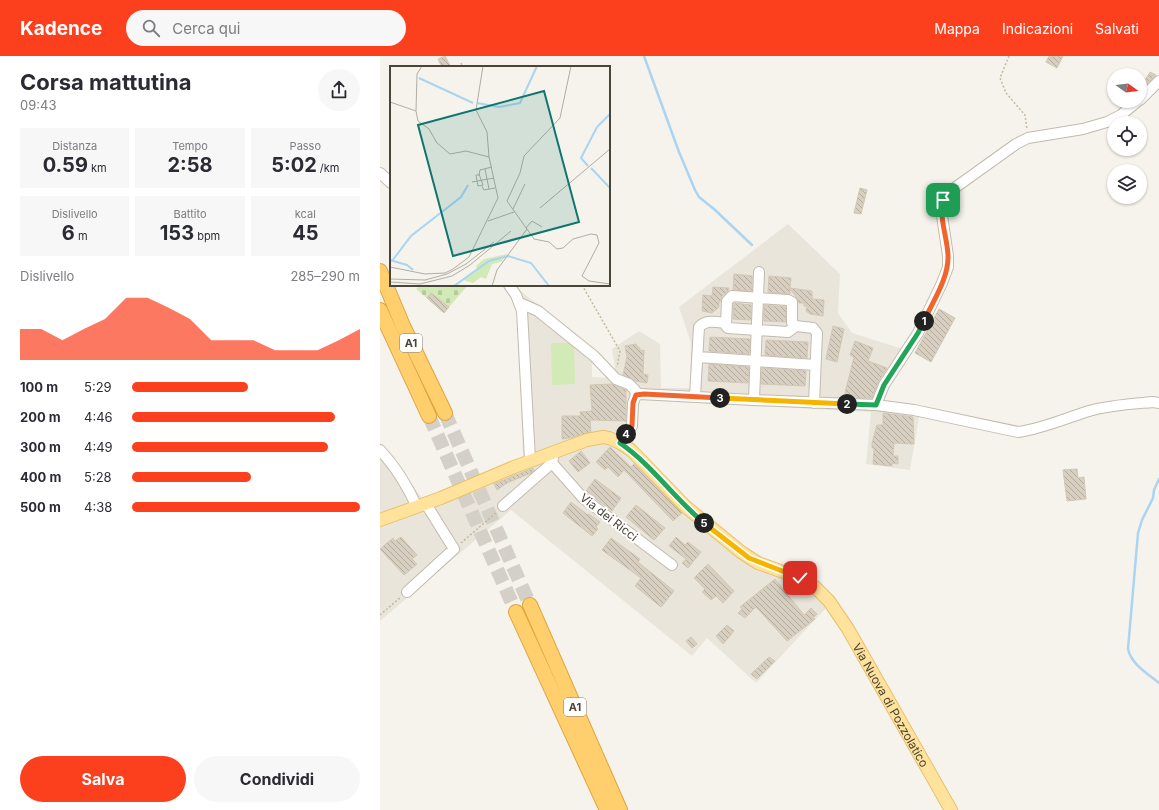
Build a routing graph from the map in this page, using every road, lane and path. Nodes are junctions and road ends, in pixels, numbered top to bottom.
1 (1009, 56) edge
2 (461, 63) dead end
3 (462, 66) edge
4 (1159, 81) edge
5 (1147, 92) edge
6 (1129, 108) edge
7 (1028, 138) junction
8 (380, 173) edge
9 (390, 182) edge
10 (380, 271) edge
11 (759, 272) dead end
12 (509, 286) edge
13 (583, 286) edge
14 (758, 298) junction
15 (520, 303) junction
16 (380, 310) edge
17 (726, 323) junction
18 (796, 326) junction
19 (756, 330) junction
20 (698, 357) junction
21 (756, 361) junction
22 (815, 365) junction
23 (616, 379) junction
24 (636, 395) junction
25 (695, 396) junction
26 (754, 400) junction
27 (814, 403) junction
28 (1159, 403) edge
29 (876, 405) junction
30 (445, 413) tunnel mouth
31 (428, 416) tunnel mouth
32 (620, 443) junction
33 (380, 450) edge
34 (551, 458) junction
35 (530, 460) junction
36 (422, 505) junction
37 (503, 506) joint
38 (380, 520) edge
39 (454, 549) junction
40 (672, 564) dead end
41 (407, 592) joint
42 (530, 605) tunnel mouth
43 (516, 612) tunnel mouth
44 (380, 614) edge
45 (607, 810) edge
46 (620, 810) edge
47 (951, 810) edge

1 - 7 path
2 - 3 path
4 - 5 street
6 - 7 street
7 - 29 street
8 - 9 street
10 - 30 highway, A1
11 - 14 street
12 - 15 street
13 - 23 path
14 - 17 street
14 - 18 street
14 - 19 street
15 - 23 street
15 - 35 street
16 - 31 highway, A1
17 - 19 street
17 - 20 street
18 - 19 street
18 - 22 street
19 - 21 street
20 - 21 street
20 - 25 street
21 - 22 street
21 - 26 street
22 - 27 street
23 - 24 street
24 - 25 street
24 - 32 street
25 - 26 street
26 - 27 street
27 - 29 street
28 - 29 street
32 - 34 main road
32 - 47 main road, Via Nuova di Pozzolatico
33 - 36 street
34 - 35 main road
34 - 37 street
34 - 40 street, Via dei Ricci
35 - 36 main road
36 - 38 main road
36 - 39 street
37 - 39 path
39 - 41 street
41 - 44 path
42 - 46 highway, A1
43 - 45 highway, A1

